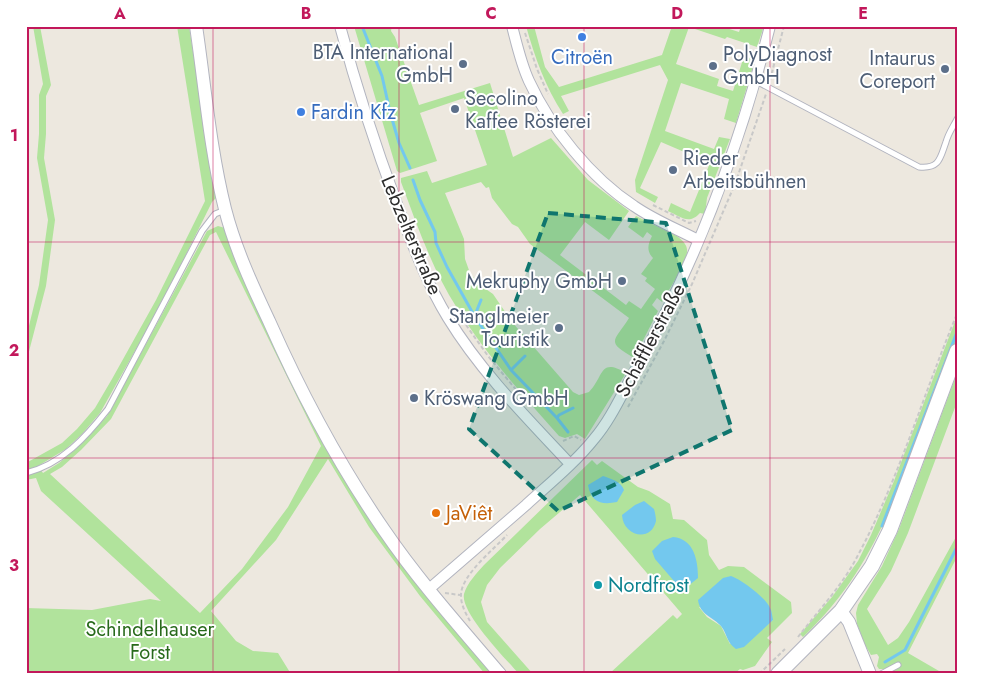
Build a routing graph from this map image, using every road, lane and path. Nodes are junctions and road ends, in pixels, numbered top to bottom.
1 (196, 26) edge
2 (340, 26) edge
3 (512, 26) edge
4 (523, 26) edge
5 (770, 26) edge
6 (756, 81) junction
7 (551, 101) dead end
8 (957, 119) edge
9 (648, 202) dead end
10 (225, 210) junction
11 (709, 218) junction
12 (719, 222) dead end
13 (698, 240) junction
14 (957, 314) edge
15 (463, 321) dead end
16 (957, 351) edge
17 (522, 397) dead end
18 (558, 440) dead end
19 (588, 447) junction
20 (570, 464) junction
21 (26, 473) edge
22 (433, 586) junction
23 (460, 595) dead end
24 (841, 611) junction
25 (795, 639) dead end
26 (789, 645) dead end
27 (898, 665) dead end
28 (500, 674) edge
29 (759, 674) edge
30 (778, 674) edge
31 (870, 674) edge
32 (881, 674) edge

1 - 10 street
2 - 20 street, Lebzelterstraße
3 - 13 street
4 - 7 path
5 - 6 street, Schäfflerstraße
6 - 8 lane
6 - 11 street, Schäfflerstraße
9 - 11 path
10 - 21 lane
10 - 22 street
11 - 12 path
11 - 13 street, Schäfflerstraße
13 - 19 street, Schäfflerstraße
14 - 25 path
15 - 17 path
16 - 24 main road
18 - 19 path
19 - 20 street, Schäfflerstraße
20 - 22 street, Schäfflerstraße
22 - 23 path
22 - 28 street
24 - 30 main road
24 - 31 street
26 - 29 path
27 - 32 lane

